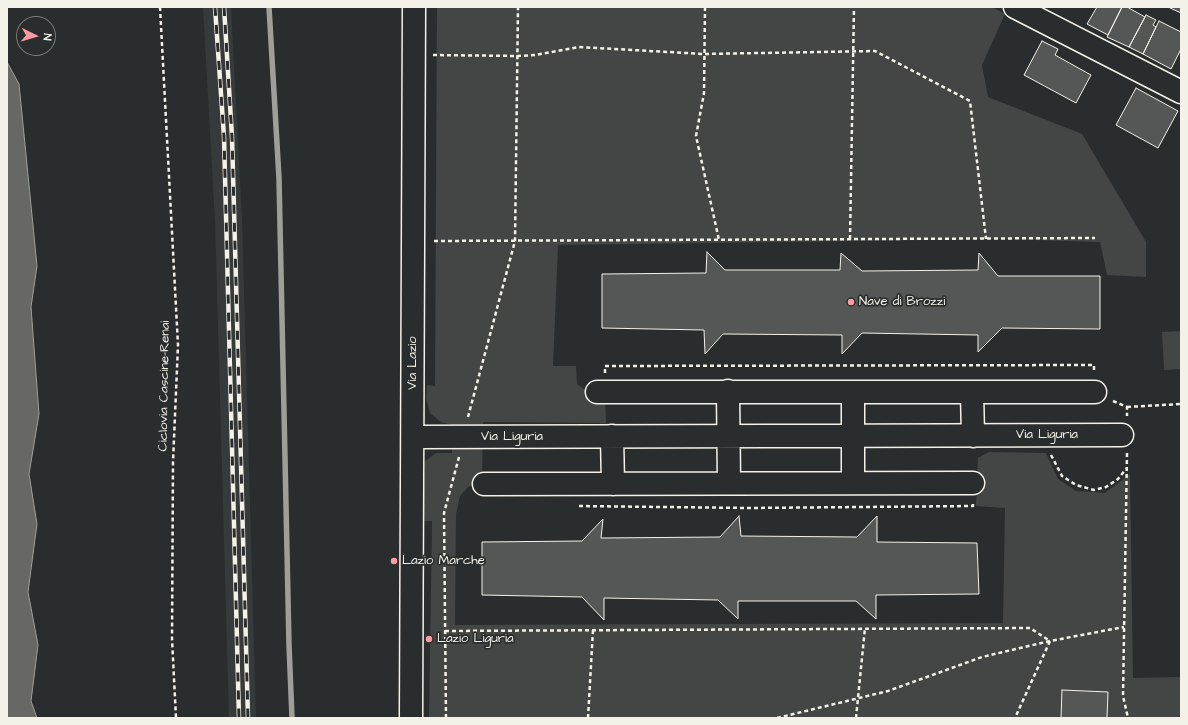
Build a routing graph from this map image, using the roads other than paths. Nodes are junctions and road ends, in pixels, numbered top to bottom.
1 (414, 7) edge
2 (1015, 7) edge
3 (1181, 92) edge
4 (728, 391) junction
5 (598, 392) dead end
6 (853, 392) junction
7 (972, 392) junction
8 (1094, 392) road end
9 (1125, 433) road end
10 (729, 435) junction
11 (612, 436) junction
12 (853, 436) junction
13 (973, 436) junction
14 (413, 437) junction
15 (730, 483) junction
16 (853, 483) junction
17 (973, 483) dead end
18 (484, 484) dead end
19 (613, 484) junction
20 (411, 718) edge

1 - 14 street, Via Lazio
2 - 3 street
4 - 5 street
4 - 6 street
4 - 10 street
6 - 7 street
6 - 12 street
7 - 8 street
7 - 13 street
9 - 13 street, Via Liguria
10 - 11 street, Via Liguria
10 - 12 street, Via Liguria
10 - 15 street
11 - 14 street, Via Liguria
11 - 19 street
12 - 13 street, Via Liguria
12 - 16 street
14 - 20 street, Via Lazio
15 - 16 street
15 - 19 street
16 - 17 street
18 - 19 street

